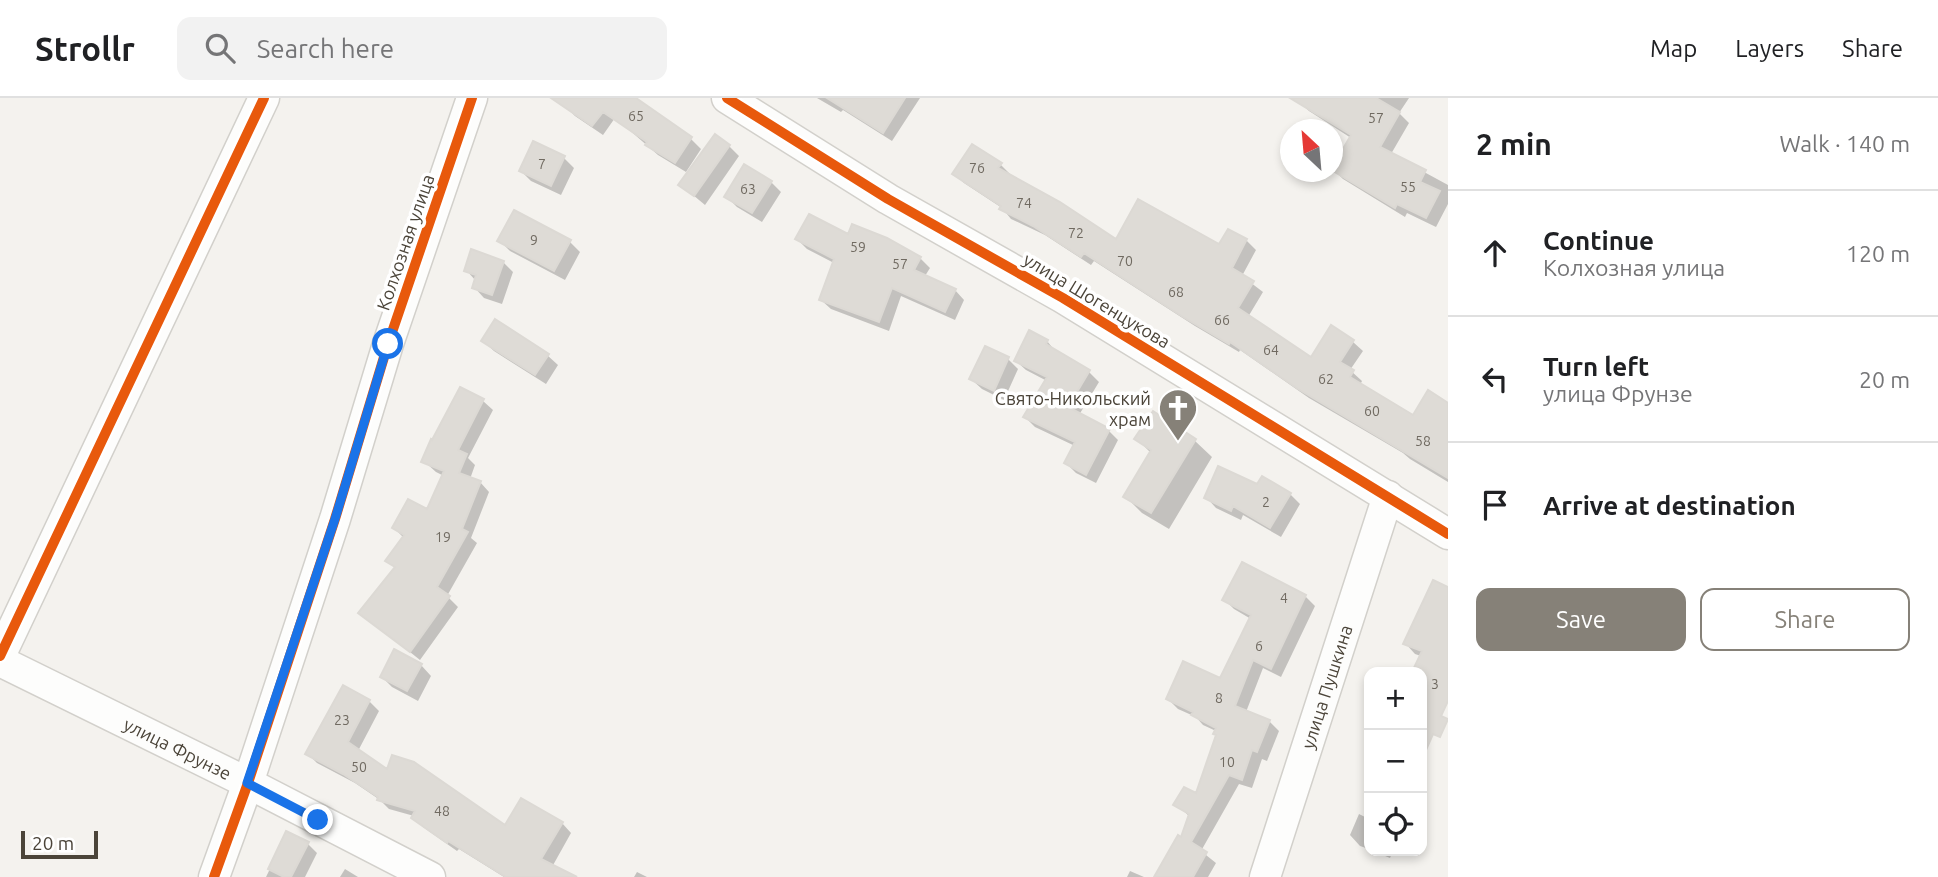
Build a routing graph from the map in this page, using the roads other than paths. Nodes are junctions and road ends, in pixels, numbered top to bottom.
1 (264, 98) edge
2 (472, 98) edge
3 (727, 98) edge
4 (1388, 496) junction
5 (1448, 534) edge
6 (0, 658) edge
7 (247, 783) junction
8 (214, 877) edge
9 (430, 877) edge
10 (1265, 877) edge

1 - 6 street
2 - 7 street, Колхозная улица
3 - 4 street, улица Шогенцукова
4 - 5 street, улица Шогенцукова
4 - 10 street, улица Пушкина
6 - 7 street, улица Фрунзе
7 - 8 street, Колхозная улица
7 - 9 street, улица Фрунзе

